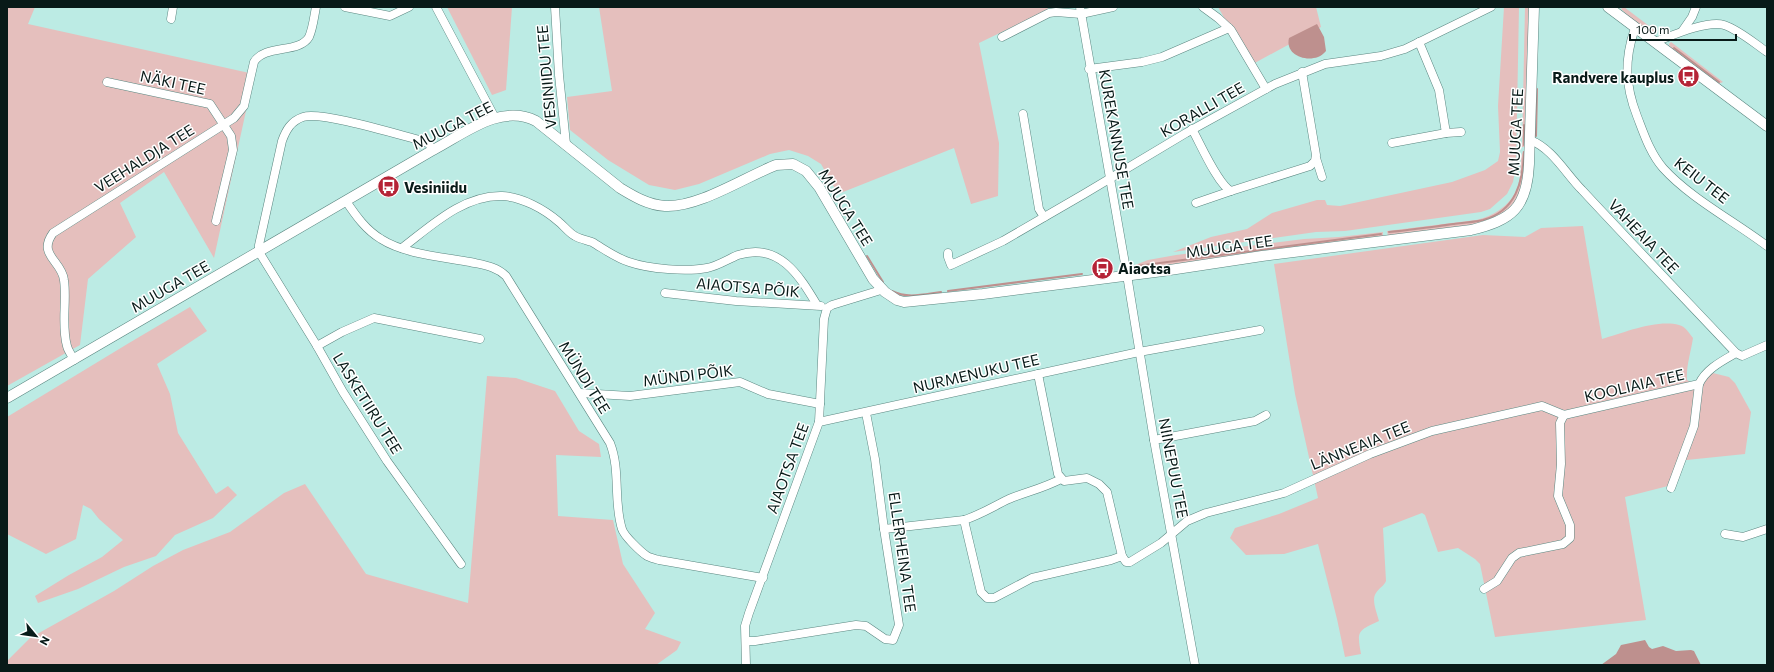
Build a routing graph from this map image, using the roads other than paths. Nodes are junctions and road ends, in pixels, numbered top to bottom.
1 (173, 7) edge
2 (316, 7) edge
3 (345, 7) edge
4 (409, 7) edge
5 (436, 7) edge
6 (554, 7) edge
7 (1113, 7) edge
8 (1203, 7) edge
9 (1491, 7) edge
10 (1534, 7) edge
11 (1608, 7) edge
12 (1696, 7) edge
13 (1080, 11) edge
14 (171, 19) dead end
15 (1229, 28) junction
16 (1635, 28) junction
17 (1683, 30) junction
18 (1002, 36) dead end
19 (1419, 42) junction
20 (1655, 42) junction
21 (1766, 50) edge
22 (1089, 68) junction
23 (1302, 72) junction
24 (107, 82) dead end
25 (1266, 89) junction
26 (1023, 114) dead end
27 (495, 118) junction
28 (224, 124) junction
29 (1767, 126) edge
30 (1192, 129) junction
31 (1461, 132) dead end
32 (1446, 133) junction
33 (1530, 140) junction
34 (1392, 143) dead end
35 (566, 144) junction
36 (433, 150) junction
37 (1316, 158) junction
38 (1322, 176) dead end
39 (1110, 178) junction
40 (1232, 191) junction
41 (346, 201) junction
42 (1196, 203) dead end
43 (1044, 217) junction
44 (216, 221) dead end
45 (1767, 246) edge
46 (402, 248) junction
47 (259, 252) junction
48 (948, 253) dead end
49 (1127, 275) junction
50 (881, 290) junction
51 (665, 293) dead end
52 (817, 305) junction
53 (827, 308) junction
54 (1260, 330) dead end
55 (480, 339) dead end
56 (317, 346) junction
57 (1767, 346) edge
58 (1139, 352) junction
59 (1736, 353) junction
60 (74, 360) junction
61 (1038, 374) junction
62 (1699, 384) junction
63 (580, 393) junction
64 (7, 398) edge
65 (820, 404) junction
66 (866, 413) junction
67 (1266, 415) dead end
68 (1564, 415) junction
69 (819, 422) junction
70 (1154, 440) junction
71 (1061, 479) junction
72 (1671, 488) dead end
73 (964, 520) junction
74 (884, 529) junction
75 (1767, 529) edge
76 (1172, 533) junction
77 (1725, 534) dead end
78 (1122, 556) junction
79 (461, 564) dead end
80 (763, 578) junction
81 (1484, 589) dead end
82 (746, 640) junction
83 (746, 665) edge
84 (1195, 665) edge

1 - 14 street
2 - 28 street, VEEHALDJA TEE
3 - 4 street
5 - 27 street
6 - 35 street, VESINIIDU TEE
7 - 13 street
8 - 15 street
9 - 19 street, KORALLI TEE
10 - 33 street, MUUGA TEE
11 - 16 street
12 - 17 street
13 - 18 street
13 - 22 street, KUREKANNUSE TEE
15 - 22 street
15 - 25 street
16 - 20 street
16 - 45 street, KEIU TEE
17 - 20 street
17 - 21 street
19 - 23 street, KORALLI TEE
19 - 32 street
20 - 29 street
22 - 39 street, KUREKANNUSE TEE
23 - 25 street, KORALLI TEE
23 - 37 street
24 - 28 street, NÄKI TEE
25 - 30 street, KORALLI TEE
26 - 43 street
27 - 35 street, MUUGA TEE
27 - 36 street, MUUGA TEE
28 - 44 street, NÄKI TEE
28 - 60 street, VEEHALDJA TEE
30 - 39 street, KORALLI TEE
30 - 40 street
31 - 32 street
32 - 34 street
33 - 49 street, MUUGA TEE
33 - 59 street, VAHEAIA TEE
35 - 50 street, MUUGA TEE
36 - 41 street, MUUGA TEE
36 - 47 street
37 - 38 street
37 - 40 street
39 - 43 street, KORALLI TEE
39 - 49 street, KUREKANNUSE TEE
40 - 42 street
41 - 46 street, MÜNDI TEE
41 - 47 street, MUUGA TEE
43 - 48 street, KORALLI TEE
46 - 52 street
46 - 63 street, MÜNDI TEE
47 - 56 street, LASKETIIRU TEE
47 - 60 street, MUUGA TEE
49 - 50 street, MUUGA TEE
49 - 58 street, NIINEPUU TEE
50 - 53 street
51 - 52 street, AIAOTSA PÕIK
52 - 53 street, AIAOTSA PÕIK
53 - 65 street, AIAOTSA TEE
54 - 58 street, NURMENUKU TEE
55 - 56 street
56 - 79 street, LASKETIIRU TEE
57 - 59 street, KOOLIAIA TEE
58 - 61 street, NURMENUKU TEE
58 - 70 street, NIINEPUU TEE
59 - 62 street, KOOLIAIA TEE
60 - 64 street, MUUGA TEE
61 - 66 street, NURMENUKU TEE
61 - 71 street
62 - 68 street, KOOLIAIA TEE
62 - 72 street
63 - 65 street, MÜNDI PÕIK
63 - 80 street, MÜNDI TEE
65 - 69 street, AIAOTSA TEE
66 - 69 street, NURMENUKU TEE
66 - 74 street, ELLERHEINA TEE
67 - 70 street
68 - 76 street, LÄNNEAIA TEE
68 - 81 street
69 - 80 street, AIAOTSA TEE
70 - 76 street, NIINEPUU TEE
71 - 73 street
71 - 78 street
73 - 74 street
73 - 78 street
74 - 82 street, ELLERHEINA TEE
75 - 77 street
76 - 78 street, LÄNNEAIA TEE
76 - 84 street, NIINEPUU TEE
80 - 82 street, AIAOTSA TEE
82 - 83 street, AIAOTSA TEE

